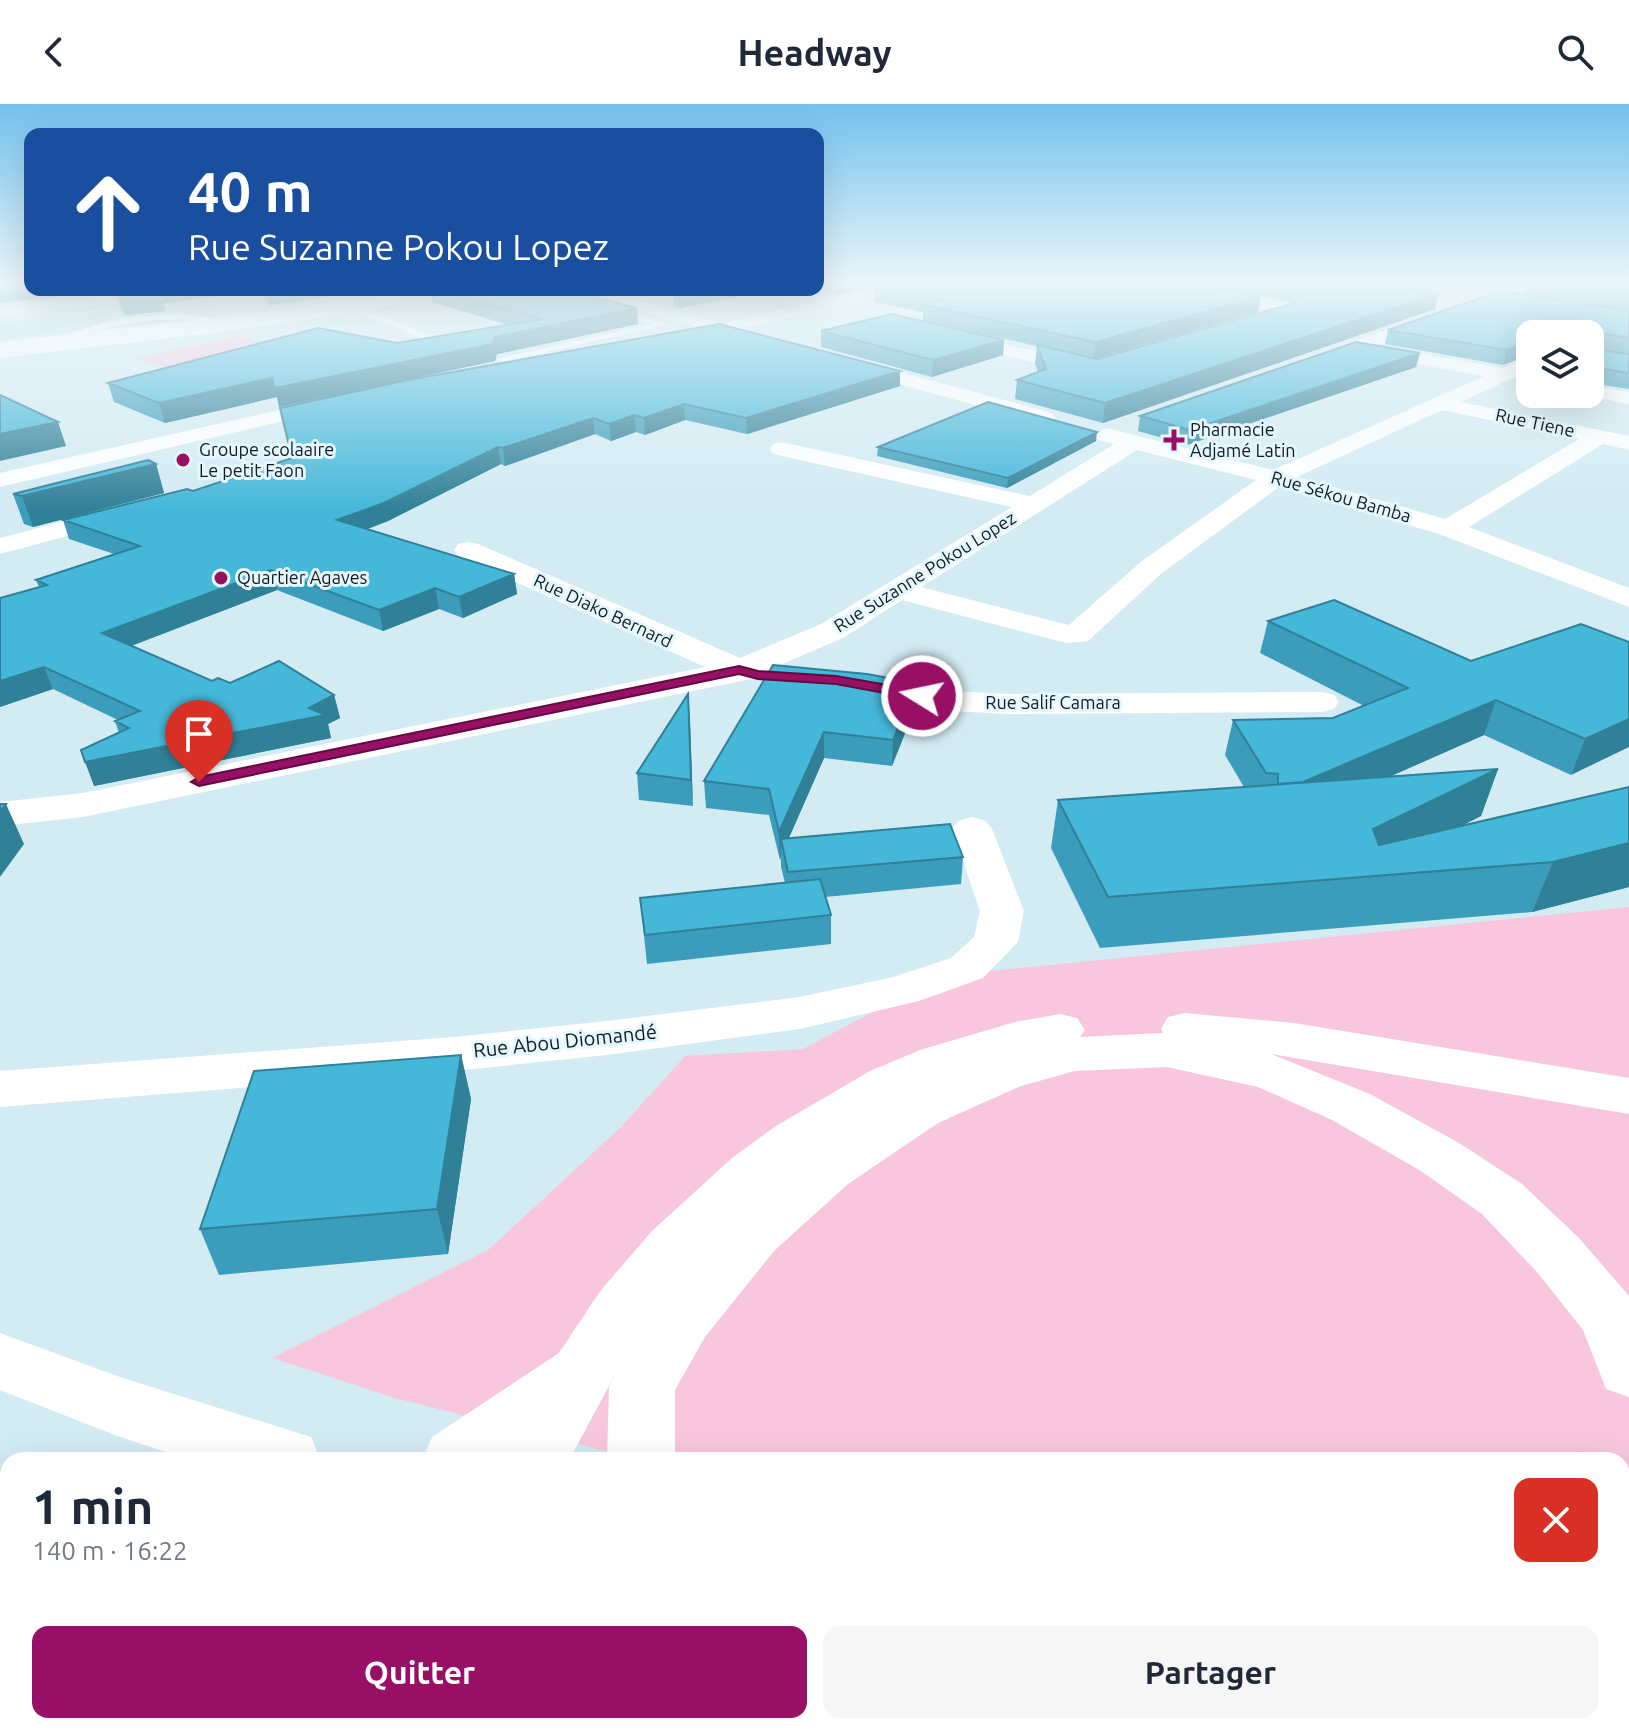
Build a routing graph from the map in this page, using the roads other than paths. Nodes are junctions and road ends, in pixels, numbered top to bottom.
1 (554, 359) edge
2 (830, 359) edge
3 (1048, 359) edge
4 (1321, 359) edge
5 (1422, 359) edge
6 (1111, 365) edge
7 (1292, 369) edge
8 (1516, 369) edge
9 (483, 372) edge
10 (1504, 374) junction
11 (1516, 376) edge
12 (1604, 394) edge
13 (357, 398) edge
14 (1629, 398) edge
15 (1441, 404) junction
16 (1104, 431) junction
17 (1599, 437) junction
18 (1629, 443) edge
19 (781, 449) dead end
20 (1275, 478) junction
21 (0, 480) edge
22 (1034, 504) junction
23 (148, 507) edge
24 (1448, 528) junction
25 (0, 546) edge
26 (468, 550) dead end
27 (897, 590) junction
28 (1629, 598) edge
29 (739, 670) junction
30 (1322, 702) dead end
31 (0, 814) edge
32 (972, 829) dead end
33 (0, 1089) edge
34 (1629, 1096) edge
35 (0, 1361) edge
36 (1629, 1369) edge
37 (614, 1377) junction
38 (262, 1452) edge
39 (471, 1452) edge
40 (541, 1452) edge
41 (610, 1452) edge
42 (638, 1452) edge

1 - 9 main road
2 - 16 main road, Rue Sékou Bamba
3 - 6 main road
4 - 7 main road
5 - 10 main road
8 - 10 main road
10 - 11 main road
10 - 15 main road
12 - 14 main road
13 - 21 main road
15 - 17 main road, Rue Tiene
15 - 20 main road
16 - 20 main road, Rue Sékou Bamba
16 - 22 main road, Rue Suzanne Pokou Lopez
17 - 18 main road, Rue Tiene
17 - 24 main road
19 - 22 main road
20 - 24 main road, Rue Sékou Bamba
20 - 27 main road
22 - 27 main road, Rue Suzanne Pokou Lopez
23 - 25 main road
24 - 28 main road, Rue Sékou Bamba
26 - 29 main road, Rue Diako Bernard
27 - 29 main road, Rue Suzanne Pokou Lopez
29 - 30 main road, Rue Salif Camara
29 - 31 main road, Rue Suzanne Pokou Lopez
32 - 33 main road, Rue Abou Diomandé
34 - 37 main road
35 - 38 main road
36 - 37 main road
37 - 39 main road
37 - 40 main road
37 - 41 main road
37 - 42 main road

